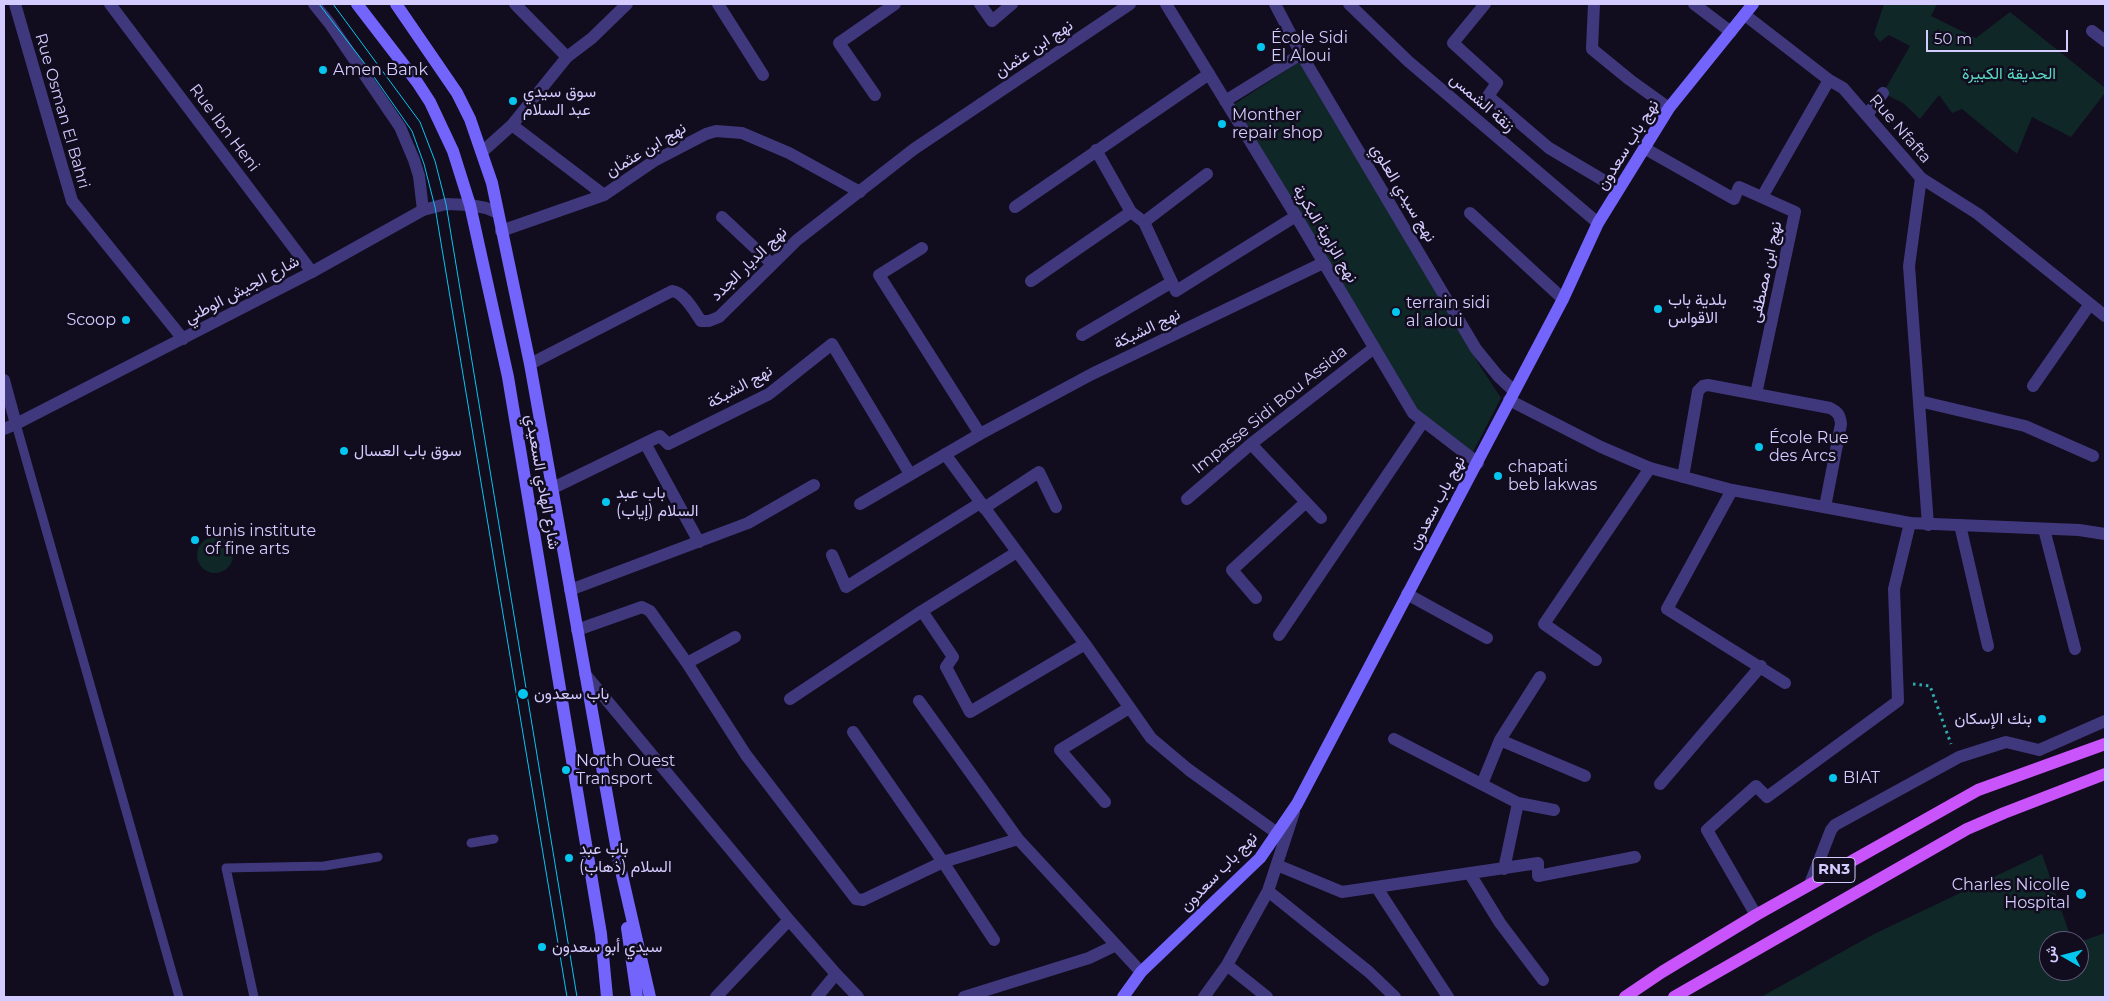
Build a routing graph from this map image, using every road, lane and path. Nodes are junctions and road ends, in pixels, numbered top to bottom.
1 (15, 4) edge
2 (110, 4) edge
3 (314, 4) edge
4 (357, 4) edge
5 (396, 4) edge
6 (515, 4) edge
7 (627, 4) edge
8 (718, 4) edge
9 (895, 4) edge
10 (980, 4) edge
11 (1012, 4) edge
12 (1130, 4) edge
13 (1166, 4) edge
14 (1275, 4) edge
15 (1348, 4) edge
16 (1485, 4) edge
17 (1594, 4) edge
18 (1694, 4) edge
19 (1753, 4) edge
20 (1745, 15) junction
21 (2092, 30) dead end
22 (1731, 32) junction
23 (2105, 41) edge
24 (1301, 54) junction
25 (567, 57) junction
26 (1209, 74) junction
27 (763, 75) dead end
28 (1829, 80) junction
29 (1883, 93) dead end
30 (875, 95) dead end
31 (1225, 102) junction
32 (981, 104) joint
33 (1669, 108) junction
34 (1867, 115) junction
35 (512, 125) junction
36 (1644, 148) junction
37 (1096, 150) junction
38 (482, 152) junction
39 (1207, 174) dead end
40 (1921, 178) junction
41 (1618, 189) junction
42 (860, 192) junction
43 (604, 195) junction
44 (1762, 197) junction
45 (470, 205) junction
46 (1015, 207) dead end
47 (423, 210) junction
48 (1131, 212) junction
49 (498, 213) junction
50 (1470, 213) dead end
51 (1296, 216) junction
52 (722, 217) dead end
53 (1144, 222) junction
54 (1598, 223) junction
55 (502, 231) junction
56 (922, 248) dead end
57 (1323, 263) junction
58 (772, 264) junction
59 (312, 272) junction
60 (1031, 281) dead end
61 (1172, 282) junction
62 (1564, 299) junction
63 (2090, 304) junction
64 (2105, 316) edge
65 (1082, 335) dead end
66 (183, 339) junction
67 (1374, 348) junction
68 (530, 364) junction
69 (4, 380) edge
70 (2033, 386) dead end
71 (1756, 394) junction
72 (1512, 396) junction
73 (1919, 401) junction
74 (1423, 422) junction
75 (16, 424) junction
76 (4, 429) edge
77 (980, 434) junction
78 (645, 443) junction
79 (1250, 444) junction
80 (944, 454) junction
81 (2092, 456) dead end
82 (1478, 463) junction
83 (1650, 468) junction
84 (910, 474) junction
85 (1683, 477) junction
86 (814, 485) dead end
87 (551, 489) junction
88 (1732, 490) junction
89 (1187, 498) dead end
90 (1305, 503) junction
91 (860, 504) dead end
92 (982, 505) junction
93 (1056, 507) dead end
94 (1825, 507) junction
95 (1321, 518) dead end
96 (1910, 523) junction
97 (1928, 525) junction
98 (1960, 525) junction
99 (2044, 529) junction
100 (2105, 534) edge
101 (699, 542) junction
102 (1017, 552) junction
103 (832, 555) dead end
104 (570, 590) junction
105 (1407, 594) junction
106 (1256, 598) dead end
107 (922, 611) junction
108 (577, 630) junction
109 (1279, 635) dead end
110 (735, 637) dead end
111 (1487, 638) dead end
112 (1085, 644) junction
113 (1988, 646) dead end
114 (2075, 649) dead end
115 (1596, 660) dead end
116 (687, 663) junction
117 (1761, 666) junction
118 (585, 674) junction
119 (1540, 677) dead end
120 (1897, 682) junction
121 (1785, 683) dead end
122 (790, 699) dead end
123 (919, 701) dead end
124 (1129, 708) junction
125 (2105, 721) edge
126 (853, 732) dead end
127 (1394, 739) dead end
128 (1500, 740) junction
129 (2105, 740) edge
130 (2105, 744) edge
131 (1959, 757) junction
132 (2053, 762) junction
133 (2105, 774) edge
134 (1584, 776) dead end
135 (2105, 778) edge
136 (1482, 784) junction
137 (1660, 784) dead end
138 (2062, 790) junction
139 (1105, 802) dead end
140 (1518, 803) junction
141 (1297, 804) junction
142 (1554, 810) dead end
143 (1277, 832) junction
144 (494, 838) dead end
145 (1018, 839) junction
146 (470, 843) dead end
147 (378, 857) dead end
148 (1635, 857) dead end
149 (619, 862) junction
150 (943, 862) junction
151 (1277, 865) junction
152 (1504, 869) junction
153 (1470, 874) junction
154 (1810, 884) junction
155 (1377, 888) junction
156 (1268, 892) junction
157 (1756, 915) junction
158 (789, 920) junction
159 (602, 934) junction
160 (994, 940) dead end
161 (1116, 945) junction
162 (1227, 965) junction
163 (1141, 972) junction
164 (1662, 972) junction
165 (836, 974) junction
166 (1544, 980) dead end
167 (1675, 996) edge
168 (179, 997) edge
169 (254, 997) edge
170 (607, 997) edge
171 (616, 997) edge
172 (637, 997) edge
173 (650, 997) edge
174 (716, 997) edge
175 (817, 997) edge
176 (858, 997) edge
177 (964, 997) edge
178 (1123, 997) edge
179 (1204, 997) edge
180 (1267, 997) edge
181 (1395, 997) edge
182 (1448, 997) edge
183 (1625, 997) edge
184 (1629, 997) edge

1 - 66 street, Rue Osman El Bahri
2 - 59 street, Rue Ibn Heni
3 - 47 street
4 - 45 main road, شارع الهادي السعيدي
5 - 38 main road, شارع الهادي السعيدي
6 - 25 street
7 - 25 street
8 - 27 street
9 - 30 street
10 - 11 street
12 - 32 street, نهج ابن عثمان
13 - 26 street, نهج الزاوية البكرية
14 - 24 street, نهج سيدي العلوي
15 - 54 street, زنقة الشمس
16 - 41 street
17 - 33 street
18 - 22 street
19 - 20 main road, نهج باب سعدون
20 - 22 main road, نهج باب سعدون
20 - 28 street, Rue Nfafta
21 - 23 street
22 - 33 main road, نهج باب سعدون
24 - 31 street
24 - 72 street, نهج سيدي العلوي
25 - 35 street
26 - 31 street, نهج الزاوية البكرية
26 - 37 street
28 - 34 street, Rue Nfafta
28 - 44 street
29 - 34 street
31 - 51 street, نهج الزاوية البكرية
32 - 42 street, نهج الديار الجدد
33 - 36 main road, نهج باب سعدون
34 - 40 street, Rue Nfafta
35 - 38 street
35 - 43 street
36 - 41 main road, نهج باب سعدون
36 - 44 street, نهج ابن مصطفى
37 - 46 street
37 - 48 street
38 - 49 main road, شارع الهادي السعيدي
39 - 53 street
40 - 63 street, Rue Nfafta
40 - 73 street
41 - 54 main road, نهج باب سعدون
42 - 43 street, نهج ابن عثمان
42 - 58 street, نهج الديار الجدد
43 - 55 street, نهج ابن عثمان
44 - 71 street, نهج ابن مصطفى
45 - 47 street, شارع الجيش الوطني
45 - 49 street, شارع الجيش الوطني
45 - 159 main road, شارع الهادي السعيدي
47 - 59 street, شارع الجيش الوطني
48 - 53 street
48 - 60 street
49 - 55 main road, شارع الهادي السعيدي
50 - 62 street
51 - 57 street, نهج الزاوية البكرية
51 - 61 street
52 - 58 street
53 - 61 street
54 - 62 main road, نهج باب سعدون
55 - 68 main road, شارع الهادي السعيدي
56 - 77 street
57 - 67 street, نهج الزاوية البكرية
57 - 77 street, نهج الشبكة
58 - 68 street, نهج الديار الجدد
59 - 66 street, شارع الجيش الوطني
61 - 65 street
62 - 72 main road, نهج باب سعدون
63 - 64 street, Rue Nfafta
63 - 70 street
66 - 75 street, شارع الجيش الوطني
67 - 74 street, نهج الزاوية البكرية
67 - 79 street, Impasse Sidi Bou Assida
68 - 87 main road, شارع الهادي السعيدي
69 - 75 street
71 - 85 street
71 - 94 street
72 - 82 main road, نهج باب سعدون
72 - 83 street, نهج سيدي العلوي
73 - 81 street
73 - 97 street
74 - 82 street, نهج الزاوية البكرية
74 - 109 street
75 - 76 street, شارع الجيش الوطني
75 - 168 lane
77 - 80 street, نهج الشبكة
78 - 84 street, نهج الشبكة
78 - 87 street, نهج الشبكة
78 - 101 street
79 - 89 street, Impasse Sidi Bou Assida
79 - 90 street
80 - 84 street, نهج الشبكة
80 - 92 street
82 - 105 main road, نهج باب سعدون
83 - 85 street, نهج سيدي العلوي
83 - 115 street
84 - 91 street, نهج الشبكة
85 - 88 street, نهج سيدي العلوي
86 - 101 street
87 - 104 main road, شارع الهادي السعيدي
88 - 94 street, نهج سيدي العلوي
88 - 117 street
90 - 95 street
90 - 106 street
92 - 93 street
92 - 102 street
92 - 103 street
94 - 96 street, نهج سيدي العلوي
96 - 97 street, نهج سيدي العلوي
96 - 120 street
97 - 98 street, نهج سيدي العلوي
98 - 99 street, نهج سيدي العلوي
98 - 113 street
99 - 100 street, نهج سيدي العلوي
99 - 114 street
101 - 104 street
102 - 107 street
102 - 112 street
104 - 108 main road, شارع الهادي السعيدي
105 - 111 street
105 - 141 main road, نهج باب سعدون
107 - 112 street
107 - 122 street
108 - 116 street
108 - 118 main road, شارع الهادي السعيدي
110 - 116 street
112 - 124 street
116 - 150 street
117 - 121 street
117 - 137 street
118 - 149 main road, شارع الهادي السعيدي
118 - 158 street
119 - 128 street
120 - 131 path
120 - 157 street
123 - 145 street
124 - 139 street
124 - 143 street
125 - 131 street
126 - 150 street
127 - 136 street
128 - 134 street
128 - 136 street
129 - 132 main road
130 - 132 main road, RN3
131 - 154 street
132 - 154 main road, RN3
133 - 138 main road, RN3
135 - 138 main road
136 - 140 street
138 - 167 main road, RN3
140 - 142 street
140 - 152 street
141 - 143 main road, نهج باب سعدون
141 - 151 street
143 - 163 main road, نهج باب سعدون
144 - 146 lane
145 - 150 street
145 - 161 street
147 - 169 lane
148 - 152 street
149 - 172 main road
149 - 173 main road, شارع الهادي السعيدي
150 - 160 street
151 - 155 street
151 - 156 street
152 - 153 street
153 - 155 street
153 - 166 street
154 - 157 main road, RN3
155 - 182 street
156 - 162 street
156 - 181 street
157 - 164 main road, RN3
158 - 165 street
158 - 174 street
159 - 170 main road, شارع الهادي السعيدي
159 - 171 main road
161 - 163 street
161 - 177 street
162 - 179 street
162 - 180 street
163 - 178 main road, نهج باب سعدون
164 - 183 main road, RN3
164 - 184 main road
165 - 175 street
165 - 176 street

